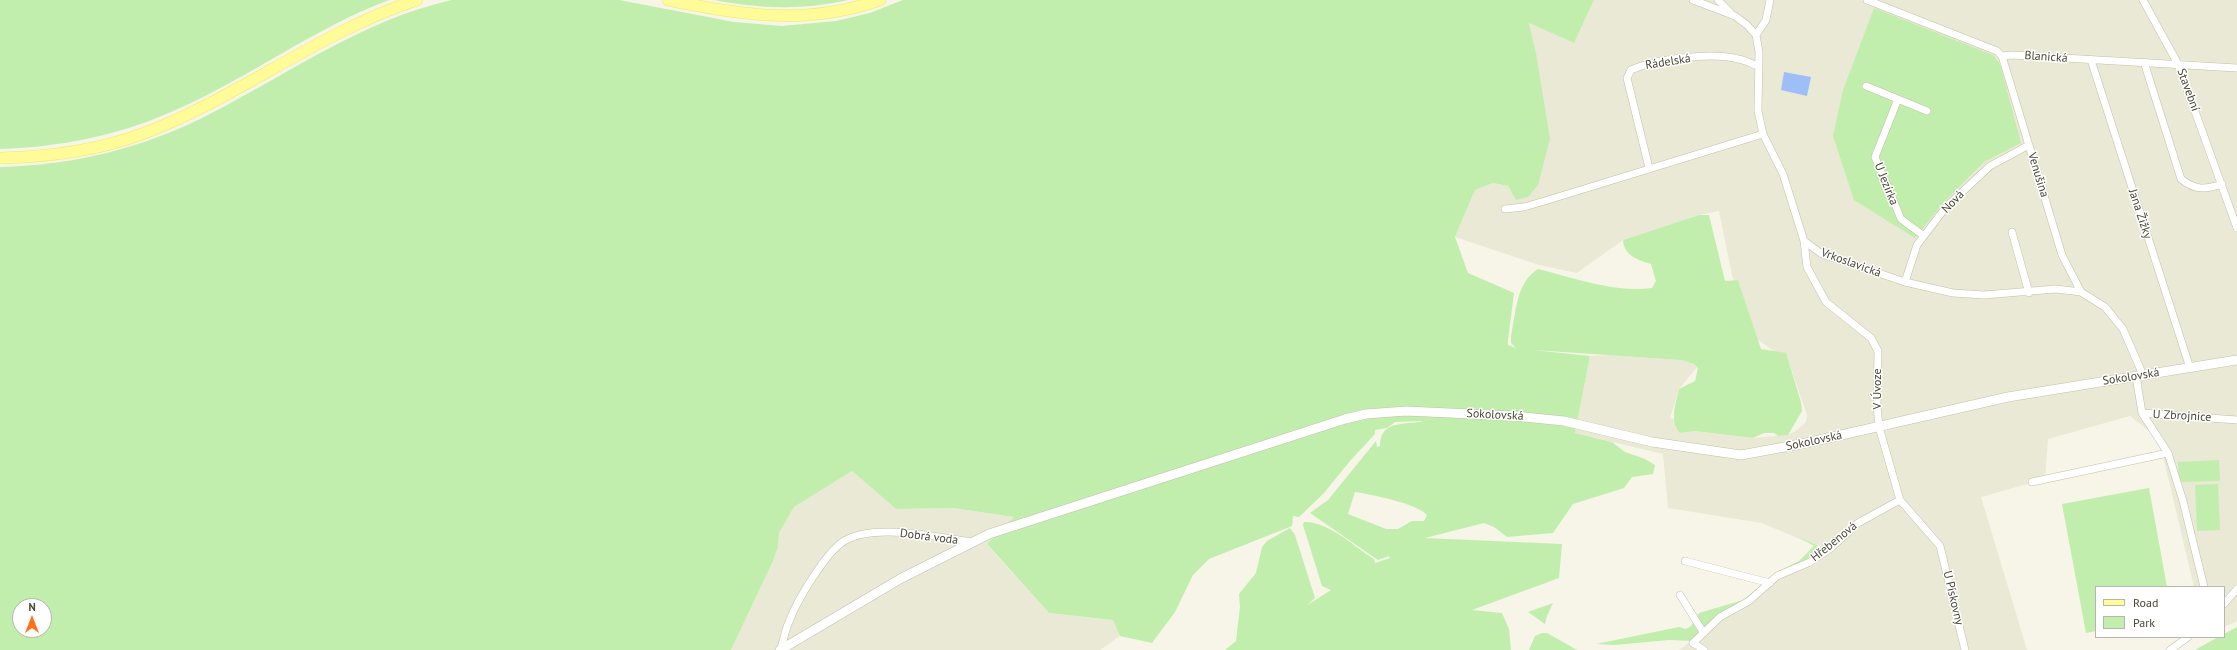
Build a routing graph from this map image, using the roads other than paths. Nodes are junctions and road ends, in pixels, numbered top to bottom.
1 (417, 0) edge
2 (668, 0) edge
3 (880, 0) edge
4 (1693, 0) edge
5 (1718, 0) edge
6 (1770, 0) edge
7 (1867, 0) edge
8 (2143, 0) edge
9 (1735, 16) junction
10 (1756, 36) junction
11 (2002, 56) junction
12 (2091, 60) junction
13 (2144, 62) junction
14 (2178, 64) junction
15 (1758, 66) junction
16 (2237, 68) edge
17 (1866, 86) dead end
18 (1898, 99) junction
19 (1927, 111) dead end
20 (1763, 134) junction
21 (2028, 145) junction
22 (0, 158) edge
23 (1649, 168) junction
24 (2222, 184) junction
25 (1505, 209) dead end
26 (2237, 228) edge
27 (2012, 232) dead end
28 (1924, 236) junction
29 (1804, 241) junction
30 (1905, 282) junction
31 (2081, 292) junction
32 (2028, 293) junction
33 (2237, 360) edge
34 (2190, 368) junction
35 (2139, 375) junction
36 (2142, 414) junction
37 (2237, 420) edge
38 (1879, 427) junction
39 (2168, 453) junction
40 (2032, 482) dead end
41 (1900, 500) junction
42 (971, 542) junction
43 (1940, 546) joint
44 (1685, 561) dead end
45 (1770, 583) junction
46 (2204, 586) edge
47 (2237, 589) edge
48 (1680, 595) dead end
49 (2225, 603) edge
50 (1703, 632) junction
51 (2187, 638) edge
52 (780, 649) edge
53 (1704, 650) edge
54 (1964, 650) edge
55 (2170, 650) edge

1 - 22 main road
2 - 3 main road
4 - 9 street
5 - 9 street
6 - 10 street
7 - 11 street
8 - 14 street, Stavební
9 - 10 street
10 - 15 street
11 - 12 street, Blanická
11 - 21 street, Venušina
12 - 13 street, Blanická
12 - 34 street, Jana Žižky
13 - 14 street, Blanická
13 - 24 street
14 - 16 street, Blanická
14 - 24 street, Stavební
15 - 20 street
15 - 23 street, Rádelská
17 - 18 street
18 - 19 street
18 - 28 street, U Jezírka
20 - 23 street
20 - 29 street
21 - 28 street, Nová
21 - 31 street, Venušina
23 - 25 street
24 - 26 street, Stavební
27 - 32 street
28 - 30 street, Nová
29 - 30 street, Vrkoslavická
29 - 38 street, V Úvoze
30 - 32 street, Vrkoslavická
31 - 32 street, Vrkoslavická
31 - 35 street, Vrkoslavická
33 - 34 street, Sokolovská
34 - 35 street, Sokolovská
35 - 36 street, U Zbrojnice
35 - 38 street, Sokolovská
36 - 37 street, U Zbrojnice
36 - 39 street
38 - 41 street, V Úvoze
38 - 42 street, Sokolovská
39 - 40 street
39 - 46 street
41 - 43 street, V Úvoze
41 - 45 street, Hřebenová
42 - 52 street, Dobrá voda
42 - 52 street, Dobrá voda
43 - 54 street, U Pískovny
44 - 45 street
45 - 50 street, Hřebenová
47 - 49 street
48 - 50 street
50 - 53 street, Hřebenová
51 - 55 street

